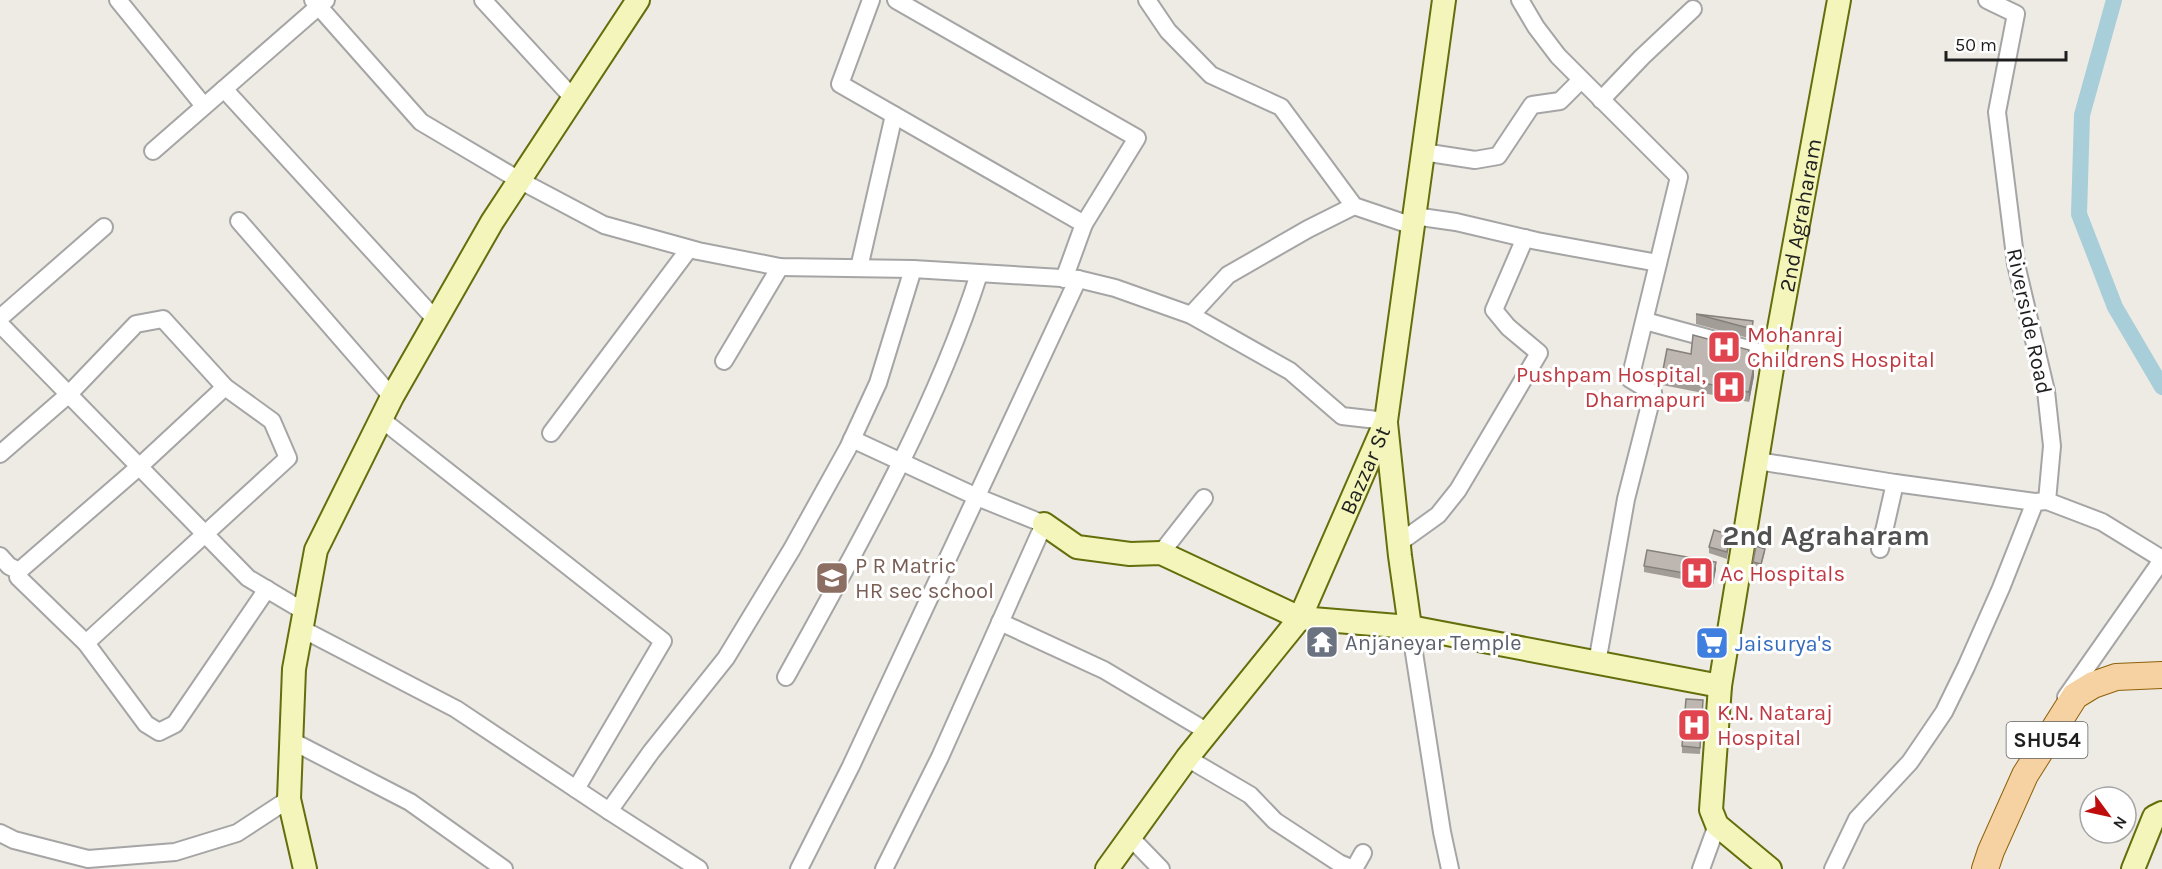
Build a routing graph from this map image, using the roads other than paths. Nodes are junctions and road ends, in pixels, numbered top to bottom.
1 (118, 0) edge
2 (483, 0) edge
3 (638, 0) edge
4 (871, 0) edge
5 (896, 0) edge
6 (1147, 0) edge
7 (1444, 0) edge
8 (1520, 0) edge
9 (1839, 0) edge
10 (1987, 0) edge
11 (319, 2) edge
12 (1693, 9) dead end
13 (1581, 80) junction
14 (224, 89) junction
15 (573, 98) junction
16 (1601, 100) junction
17 (204, 106) junction
18 (894, 115) junction
19 (153, 151) dead end
20 (1423, 152) junction
21 (519, 180) junction
22 (1354, 206) junction
23 (239, 221) dead end
24 (1414, 221) junction
25 (1084, 224) junction
26 (104, 227) dead end
27 (1525, 238) junction
28 (689, 249) junction
29 (1658, 263) junction
30 (780, 267) junction
31 (859, 268) junction
32 (913, 269) junction
33 (979, 274) junction
34 (1071, 279) junction
35 (1191, 315) junction
36 (0, 318) edge
37 (436, 320) junction
38 (1645, 321) junction
39 (3, 333) edge
40 (1774, 356) junction
41 (724, 361) dead end
42 (225, 387) junction
43 (69, 394) junction
44 (392, 397) junction
45 (381, 419) junction
46 (1386, 421) junction
47 (551, 434) dead end
48 (852, 439) junction
49 (0, 454) edge
50 (1758, 460) junction
51 (900, 461) junction
52 (140, 466) junction
53 (1895, 483) junction
54 (978, 497) junction
55 (1204, 498) dead end
56 (2041, 502) junction
57 (1044, 524) junction
58 (207, 534) junction
59 (1399, 543) junction
60 (1880, 549) dead end
61 (1161, 553) junction
62 (0, 556) edge
63 (2162, 560) edge
64 (19, 571) junction
65 (267, 589) junction
66 (1300, 618) junction
67 (303, 621) junction
68 (1000, 622) junction
69 (1410, 627) junction
70 (86, 643) junction
71 (1597, 663) junction
72 (2162, 675) edge
73 (786, 677) dead end
74 (1720, 687) junction
75 (1209, 732) junction
76 (292, 741) junction
77 (1187, 758) junction
78 (576, 789) junction
79 (289, 799) junction
80 (2159, 809) edge
81 (609, 811) junction
82 (1717, 825) junction
83 (0, 834) edge
84 (1130, 837) junction
85 (1363, 853) dead end
86 (305, 869) edge
87 (504, 869) edge
88 (699, 869) edge
89 (799, 869) edge
90 (884, 869) edge
91 (1107, 869) edge
92 (1161, 869) edge
93 (1354, 869) edge
94 (1450, 869) edge
95 (1701, 869) edge
96 (1770, 869) edge
97 (1833, 869) edge
98 (1979, 869) edge
99 (1985, 869) edge
100 (2133, 869) edge

1 - 17 street
2 - 15 street
3 - 15 main road
4 - 18 street
5 - 25 street
6 - 22 street
7 - 20 main road, Bazzar St
8 - 13 street
9 - 40 main road, 2nd Agraharam
10 - 56 street, Riverside Road
11 - 14 street
11 - 21 street
12 - 16 street
13 - 16 street
13 - 20 street
14 - 17 street
14 - 37 street
15 - 21 main road
16 - 29 street
17 - 19 street
18 - 25 street
18 - 31 street
20 - 24 main road, Bazzar St
21 - 28 street
21 - 37 main road
22 - 24 street
22 - 35 street
23 - 44 street
24 - 27 street
24 - 46 main road, Bazzar St
25 - 34 street
26 - 36 street
27 - 29 street
27 - 59 street
28 - 30 street
28 - 47 street
29 - 38 street
30 - 31 street
30 - 41 street
31 - 32 street
32 - 33 street
32 - 48 street
33 - 34 street
33 - 51 street
34 - 35 street
34 - 54 street
35 - 46 street
37 - 44 main road
38 - 40 street
38 - 71 street
39 - 43 street
40 - 50 main road, 2nd Agraharam
42 - 43 street
42 - 52 street
42 - 58 street
43 - 49 street
43 - 52 street
44 - 45 main road
45 - 67 main road
45 - 78 street
46 - 59 main road
46 - 66 main road, Bazzar St
48 - 51 street
48 - 81 street
50 - 53 street
50 - 74 main road, 2nd Agraharam
51 - 54 street
51 - 73 street
52 - 58 street
52 - 64 street
53 - 56 street
53 - 60 street
54 - 57 street
54 - 89 street
55 - 61 street
56 - 63 street
56 - 97 street, Riverside Road
57 - 61 main road
57 - 68 street
58 - 65 street
58 - 70 street
59 - 69 main road
61 - 66 main road
62 - 64 street
63 - 98 street
64 - 70 street
65 - 67 street
65 - 70 street
66 - 69 main road
66 - 75 main road, Bazzar St
67 - 76 main road
67 - 78 street
68 - 75 street
68 - 90 street
69 - 71 main road
69 - 94 street
71 - 74 main road
72 - 99 main road, SHU54
74 - 82 main road, 2nd Agraharam
75 - 77 main road, Bazzar St
76 - 79 main road
76 - 87 street
77 - 84 main road, Bazzar St
77 - 93 street
78 - 81 street
79 - 83 street
79 - 86 main road
80 - 100 main road
81 - 88 street
82 - 95 street
82 - 96 main road
84 - 91 main road, Bazzar St
84 - 92 street
85 - 93 street

